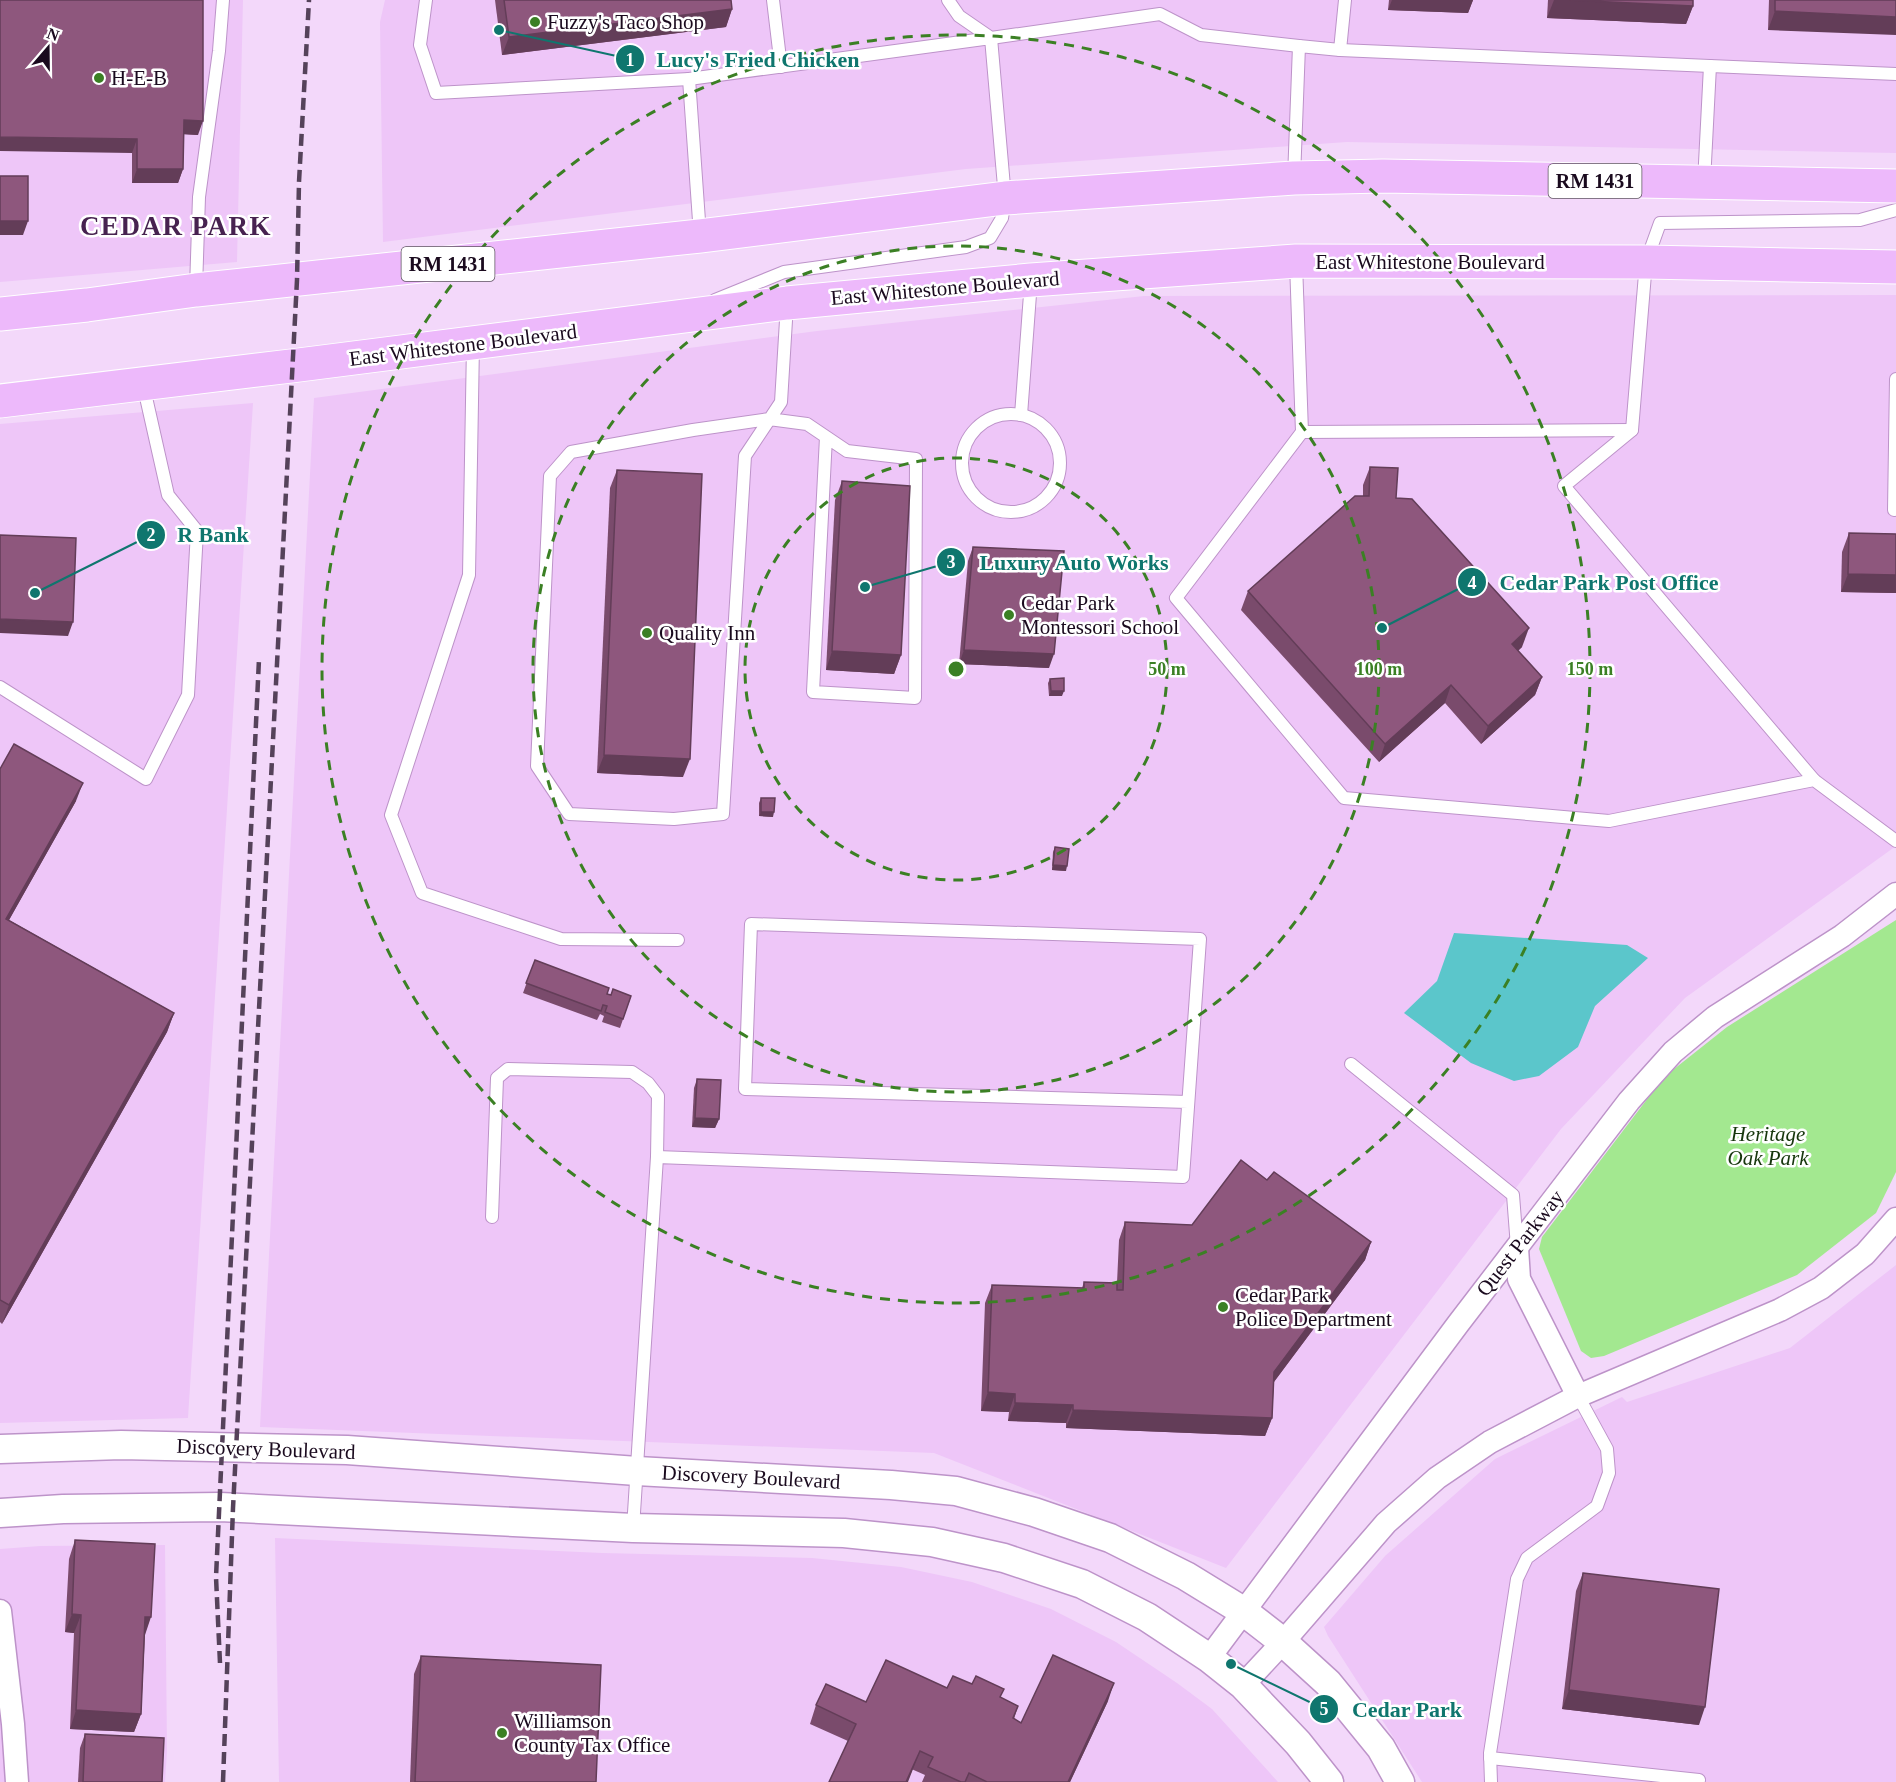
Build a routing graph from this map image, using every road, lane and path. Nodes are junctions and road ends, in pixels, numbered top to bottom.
1 (223, 0) edge
2 (426, 0) edge
3 (773, 0) edge
4 (948, 0) edge
5 (1345, 0) edge
6 (991, 38) junction
7 (1299, 46) junction
8 (1340, 50) junction
9 (781, 66) junction
10 (1710, 66) junction
11 (1896, 74) edge
12 (689, 79) junction
13 (1294, 178) junction
14 (1704, 183) junction
15 (1896, 186) edge
16 (1005, 198) junction
17 (1896, 210) edge
18 (700, 236) junction
19 (1296, 261) junction
20 (1646, 262) junction
21 (1896, 267) edge
22 (1031, 280) junction
23 (196, 290) junction
24 (787, 303) junction
25 (0, 314) edge
26 (666, 319) junction
27 (473, 343) junction
28 (1896, 379) edge
29 (143, 383) junction
30 (0, 401) edge
31 (1021, 415) junction
32 (769, 419) junction
33 (1632, 430) junction
34 (1302, 432) junction
35 (1896, 436) edge
36 (826, 437) junction
37 (1894, 510) dead end
38 (0, 687) edge
39 (1814, 780) junction
40 (1896, 841) edge
41 (1896, 894) edge
42 (678, 940) dead end
43 (1351, 1064) dead end
44 (1188, 1102) junction
45 (657, 1157) junction
46 (492, 1217) dead end
47 (1896, 1219) edge
48 (1517, 1248) junction
49 (1578, 1396) junction
50 (0, 1449) edge
51 (637, 1471) junction
52 (0, 1513) edge
53 (633, 1528) junction
54 (0, 1611) edge
55 (1243, 1611) junction
56 (1283, 1642) junction
57 (1209, 1658) junction
58 (1243, 1685) junction
59 (1490, 1758) junction
60 (1699, 1780) dead end
61 (16, 1782) edge
62 (1329, 1782) edge
63 (1400, 1782) edge
64 (1491, 1782) edge

1 - 23 lane
2 - 12 lane
3 - 9 lane
4 - 6 lane
5 - 8 lane
6 - 7 lane
6 - 9 lane
6 - 16 lane
7 - 8 lane
7 - 13 lane
8 - 10 lane
9 - 12 lane
10 - 11 lane
10 - 14 lane
12 - 18 lane
13 - 14 main road, RM 1431
13 - 16 main road, RM 1431
14 - 15 main road, RM 1431
16 - 18 main road, RM 1431
16 - 26 lane
17 - 20 lane
18 - 23 main road, RM 1431
19 - 20 main road, East Whitestone Boulevard
19 - 22 main road, East Whitestone Boulevard
19 - 34 lane
20 - 21 main road, East Whitestone Boulevard
20 - 33 lane
22 - 24 main road, East Whitestone Boulevard
22 - 31 lane
23 - 25 main road, RM 1431
24 - 26 main road, East Whitestone Boulevard
24 - 32 lane
26 - 27 main road, East Whitestone Boulevard
27 - 29 main road, East Whitestone Boulevard
27 - 42 lane
28 - 35 lane
29 - 30 main road, East Whitestone Boulevard
29 - 38 lane
31 - 31 lane
32 - 32 lane
32 - 36 lane
33 - 34 lane
33 - 39 lane
34 - 39 lane
35 - 37 lane
36 - 36 lane
39 - 40 lane
41 - 48 street, Quest Parkway
43 - 48 lane
44 - 44 lane
44 - 45 lane
45 - 46 lane
45 - 51 lane
47 - 49 street
48 - 49 street
48 - 55 street, Quest Parkway
49 - 56 street
49 - 59 lane
50 - 51 street, Discovery Boulevard
51 - 53 lane
51 - 55 street, Discovery Boulevard
52 - 53 street
53 - 57 street
54 - 61 street
55 - 56 street, Discovery Boulevard
55 - 57 street, Quest Parkway
56 - 58 street
56 - 63 street, Discovery Boulevard
57 - 58 street
58 - 62 street
59 - 60 lane
59 - 64 lane

